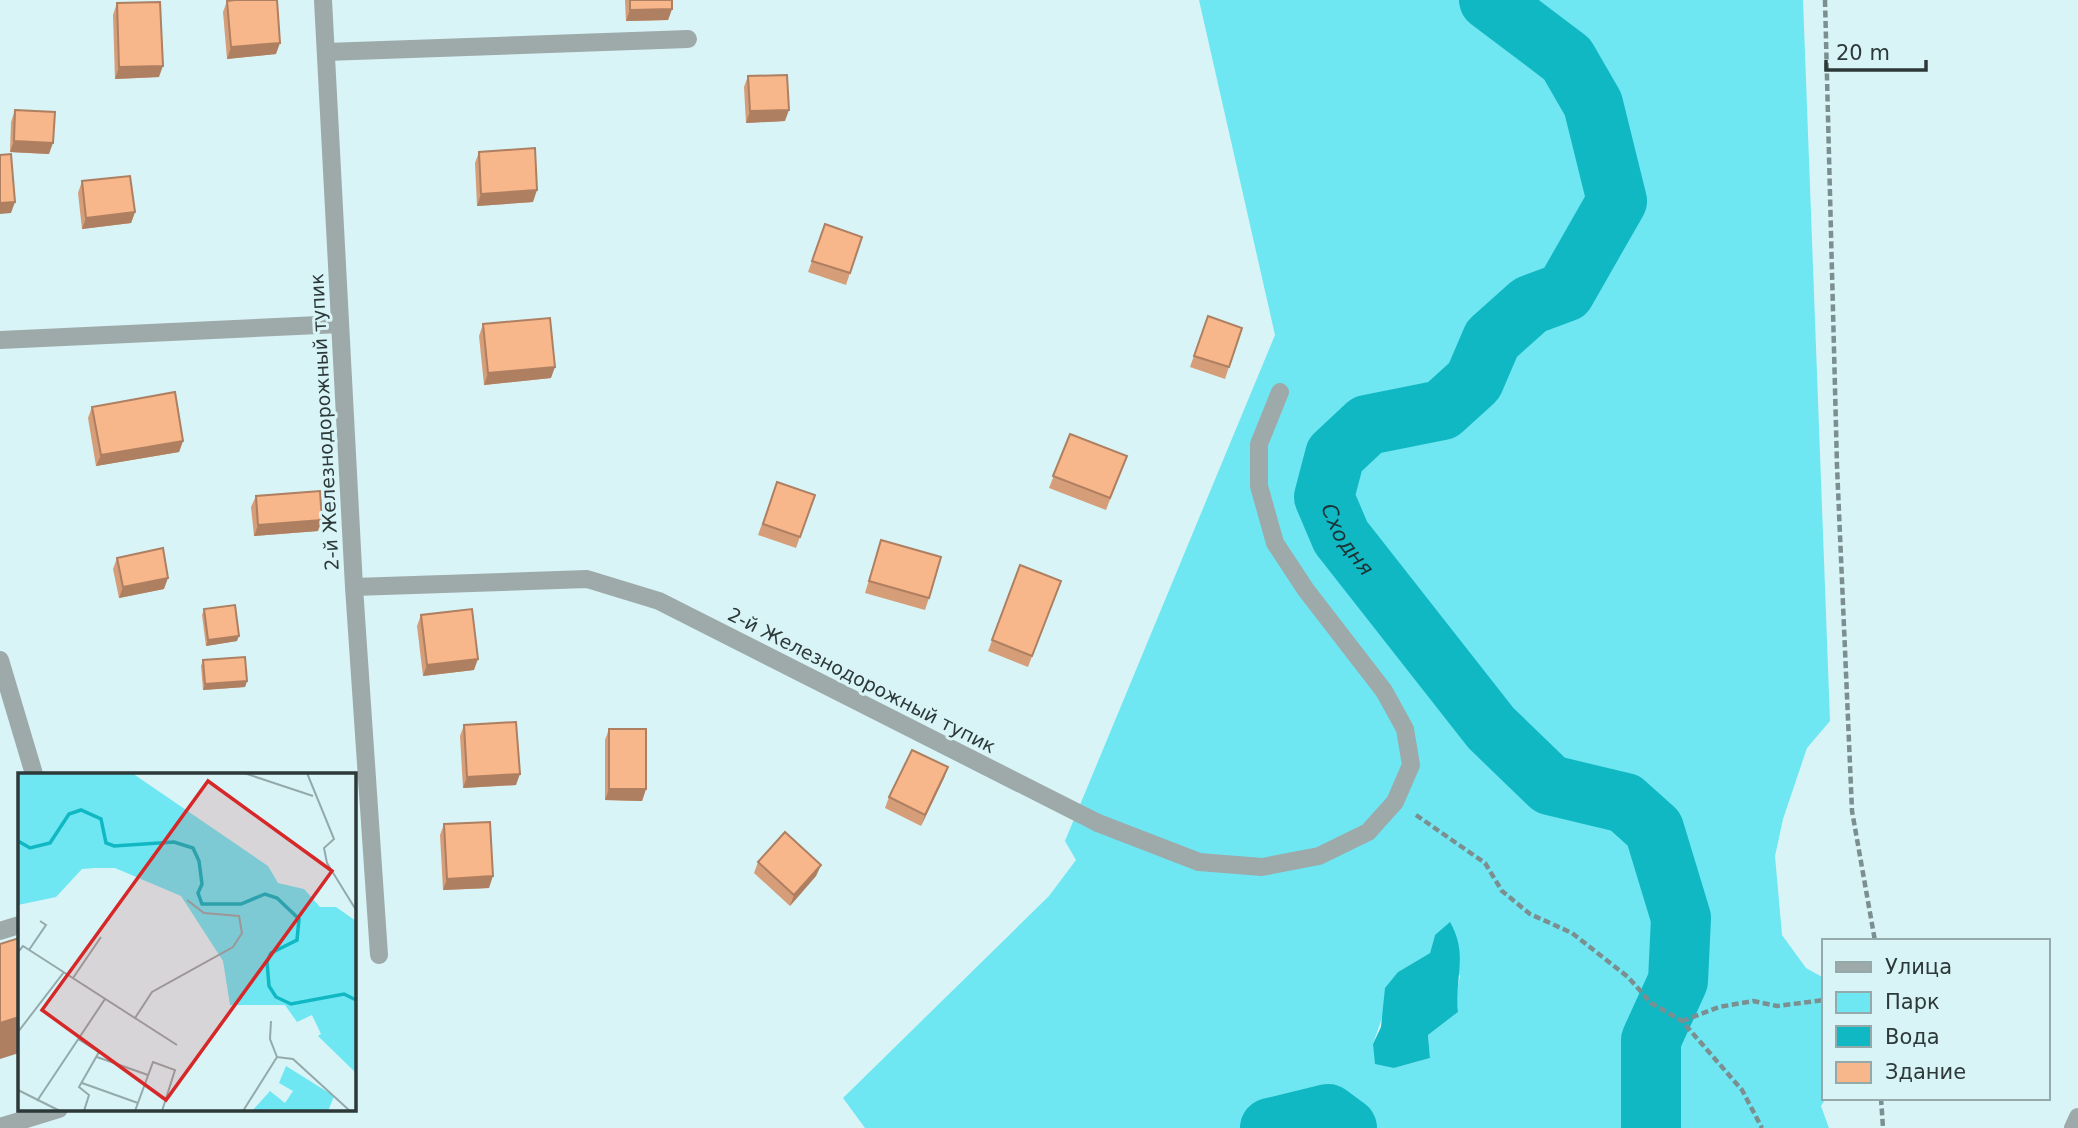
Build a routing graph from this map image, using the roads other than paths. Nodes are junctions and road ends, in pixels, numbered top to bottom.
1 (323, 0) edge
2 (688, 39) dead end
3 (326, 52) junction
4 (340, 324) junction
5 (0, 340) edge
6 (1280, 392) dead end
7 (354, 587) junction
8 (0, 660) edge
9 (33, 773) edge
10 (18, 925) edge
11 (0, 931) edge
12 (379, 955) dead end
13 (56, 1110) edge
14 (2078, 1117) edge
15 (0, 1127) edge
16 (2073, 1128) edge

1 - 3 street, 2-й Железнодорожный тупик
2 - 3 street
3 - 4 street, 2-й Железнодорожный тупик
4 - 5 street
4 - 7 street, 2-й Железнодорожный тупик
6 - 7 street, 2-й Железнодорожный тупик
7 - 12 street
8 - 9 street
10 - 11 street
13 - 15 street
14 - 16 street

